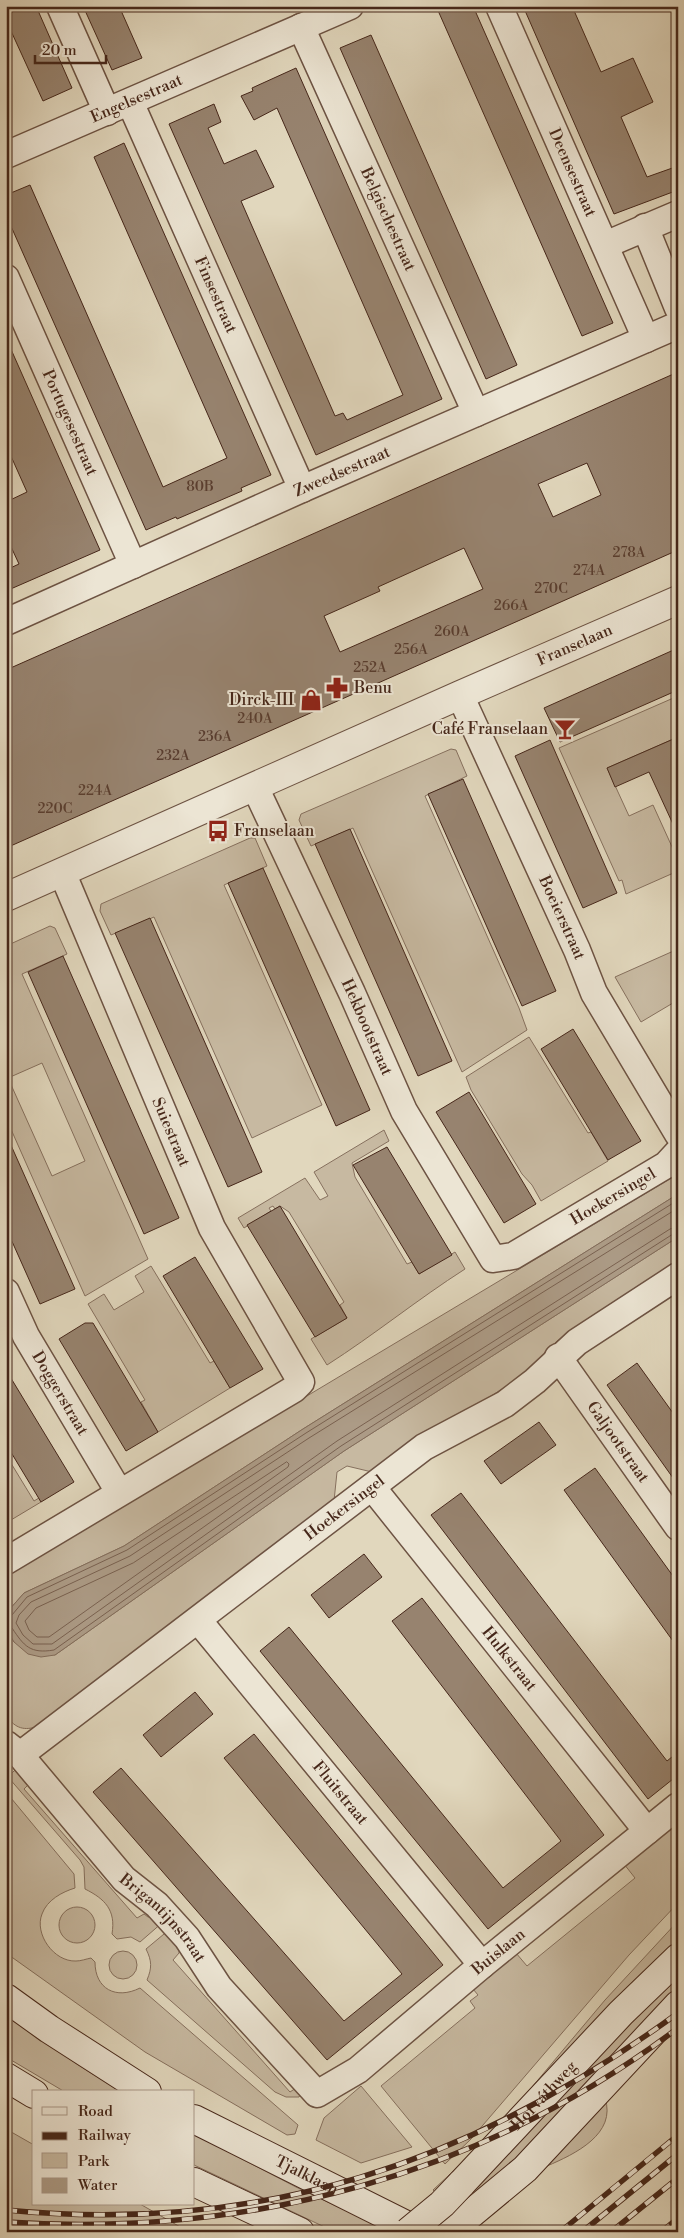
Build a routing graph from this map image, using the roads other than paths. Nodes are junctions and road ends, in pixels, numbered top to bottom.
1 (60, 6) edge
2 (499, 6) edge
3 (335, 9) edge
4 (300, 27) junction
5 (130, 102) junction
6 (107, 112) junction
7 (6, 155) edge
8 (678, 214) edge
9 (645, 228) junction
10 (605, 245) junction
11 (6, 278) edge
12 (678, 308) edge
13 (678, 325) edge
14 (646, 339) junction
15 (476, 413) junction
16 (302, 489) junction
17 (133, 566) junction
18 (678, 600) edge
19 (6, 622) edge
20 (460, 695) junction
21 (254, 787) junction
22 (62, 872) junction
23 (6, 897) edge
24 (678, 1134) edge
25 (678, 1152) edge
26 (493, 1259) joint
27 (678, 1276) edge
28 (6, 1292) edge
29 (558, 1357) junction
30 (372, 1487) junction
31 (119, 1492) junction
32 (678, 1527) edge
33 (6, 1561) edge
34 (198, 1620) junction
35 (13, 1750) edge
36 (678, 1806) edge
37 (647, 1831) junction
38 (678, 1958) edge
39 (482, 1965) junction
40 (6, 1998) edge
41 (678, 2006) edge
42 (6, 2077) edge
43 (144, 2090) edge
44 (32, 2093) edge
45 (317, 2094) joint
46 (195, 2120) edge
47 (195, 2182) edge
48 (300, 2232) edge
49 (408, 2232) edge
50 (420, 2232) edge
51 (449, 2232) edge

1 - 6 street
2 - 10 street, Deensestraat
3 - 4 street, Engelsestraat
4 - 5 street, Engelsestraat
4 - 15 street, Belgischestraat
5 - 6 street, Engelsestraat
5 - 16 street, Finsestraat
6 - 7 street, Engelsestraat
8 - 9 street
9 - 10 street
9 - 12 street
10 - 14 street, Deensestraat
11 - 17 street, Portugesestraat
13 - 14 street, Zweedsestraat
14 - 15 street, Zweedsestraat
15 - 16 street, Zweedsestraat
16 - 17 street, Zweedsestraat
17 - 19 street, Zweedsestraat
18 - 20 main road, Franselaan
20 - 21 main road, Franselaan
20 - 24 street, Boeierstraat
21 - 22 main road, Franselaan
21 - 26 street, Hekbootstraat
22 - 23 main road, Franselaan
22 - 31 street, Suiestraat
25 - 26 street, Hoekersingel
27 - 29 street, Hoekersingel
28 - 31 street, Doggerstraat
29 - 30 street, Hoekersingel
29 - 32 street, Galjootstraat
30 - 34 street, Hoekersingel
30 - 37 street, Hulkstraat
31 - 33 street
34 - 35 street, Hoekersingel
34 - 39 street, Fluitstraat
35 - 45 street, Brigantijnstraat
36 - 37 street, Buislaan
37 - 39 street, Buislaan
38 - 49 main road, Horváthweg, bridge
39 - 45 street, Buislaan
40 - 43 main road
41 - 51 main road
42 - 44 main road
46 - 50 main road, Tjalklaan
47 - 48 main road

